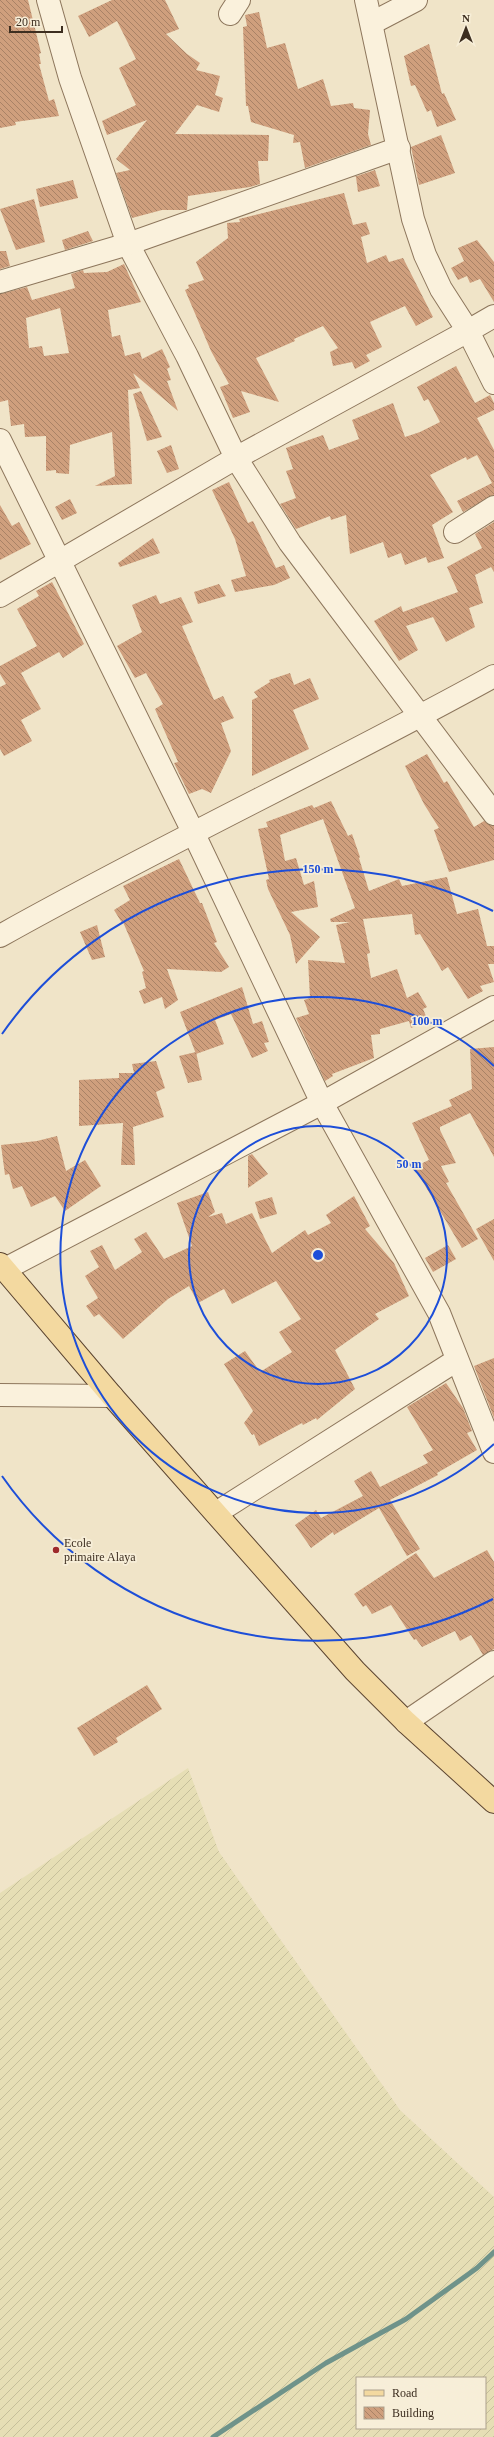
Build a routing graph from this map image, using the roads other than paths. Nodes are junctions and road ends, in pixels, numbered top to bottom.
1 (48, 0) edge
2 (366, 0) edge
3 (416, 0) edge
4 (372, 23) junction
5 (399, 148) junction
6 (128, 244) junction
7 (0, 282) edge
8 (494, 316) edge
9 (468, 331) junction
10 (494, 384) edge
11 (0, 440) edge
12 (236, 458) junction
13 (494, 507) edge
14 (455, 532) dead end
15 (59, 561) junction
16 (0, 596) edge
17 (494, 676) edge
18 (420, 717) junction
19 (494, 814) edge
20 (193, 832) junction
21 (0, 936) edge
22 (494, 1007) edge
23 (322, 1103) junction
24 (2, 1266) edge
25 (457, 1360) junction
26 (0, 1395) edge
27 (112, 1396) junction
28 (494, 1452) edge
29 (216, 1513) junction
30 (494, 1662) edge
31 (406, 1722) junction
32 (494, 1802) edge

1 - 6 street
2 - 4 street
3 - 4 street
4 - 5 street
5 - 6 street
5 - 9 street
6 - 7 street
6 - 12 street
8 - 9 street
9 - 10 street
9 - 12 street
11 - 15 street
12 - 15 street
12 - 18 street
13 - 14 street
15 - 16 street
15 - 20 street
17 - 18 street
18 - 19 street
18 - 20 street
20 - 21 street
20 - 23 street
22 - 23 street
23 - 24 street
23 - 25 street
24 - 27 main road
25 - 28 street
25 - 29 street
26 - 27 street
27 - 29 main road
29 - 31 main road
30 - 31 street
31 - 32 main road

